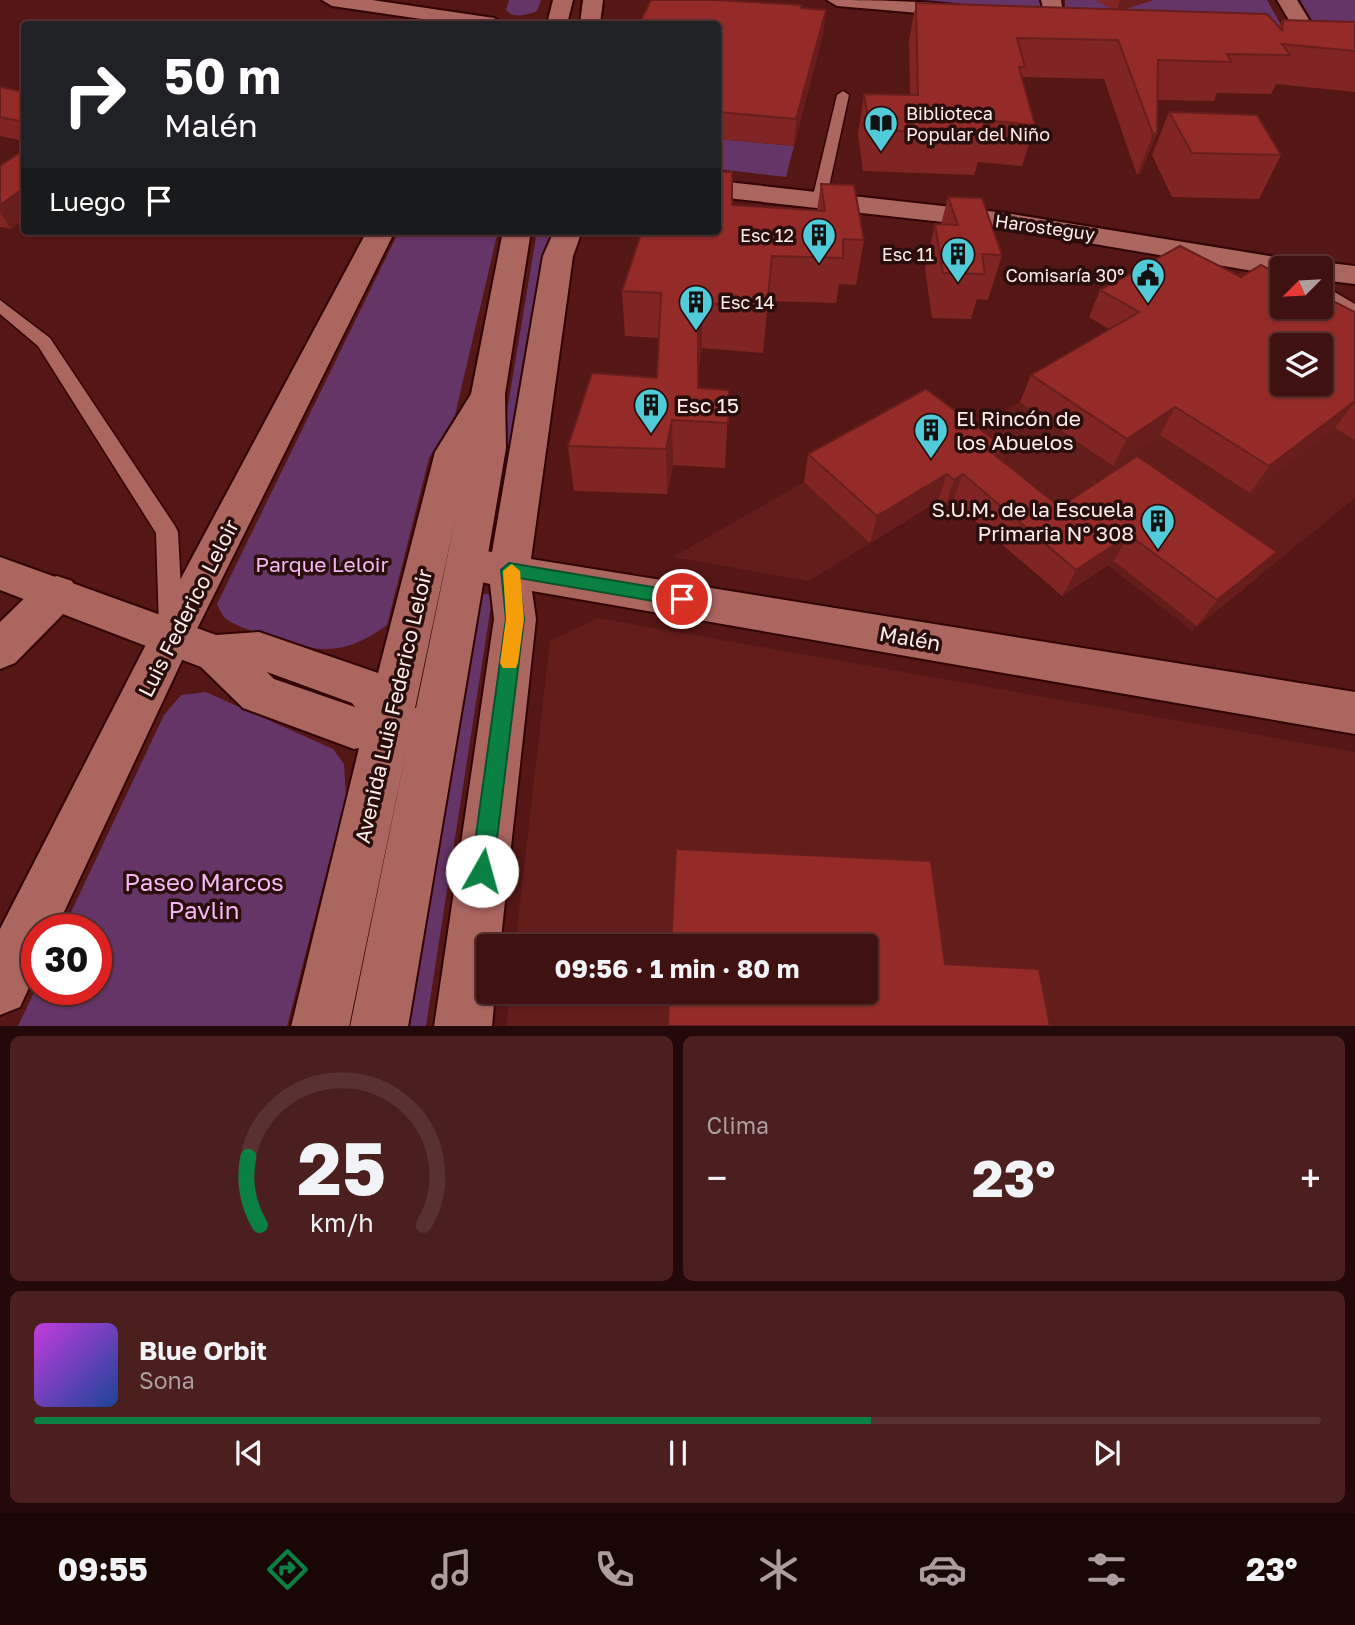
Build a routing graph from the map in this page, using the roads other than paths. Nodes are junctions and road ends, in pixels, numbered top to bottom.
1 (332, 0) edge
2 (502, 0) edge
3 (563, 0) edge
4 (593, 0) edge
5 (837, 0) edge
6 (1287, 0) edge
7 (1053, 9) edge
8 (986, 13) edge
9 (1027, 16) edge
10 (472, 21) edge
11 (493, 21) edge
12 (558, 21) edge
13 (590, 21) edge
14 (1082, 21) edge
15 (1283, 36) edge
16 (1309, 38) junction
17 (1332, 40) edge
18 (843, 95) dead end
19 (721, 189) edge
20 (819, 200) junction
21 (379, 235) edge
22 (516, 235) edge
23 (566, 235) edge
24 (1270, 265) edge
25 (1334, 273) edge
26 (1355, 275) edge
27 (1334, 297) edge
28 (0, 305) edge
29 (1355, 311) edge
30 (488, 394) junction
31 (466, 564) junction
32 (509, 570) junction
33 (0, 573) edge
34 (57, 593) junction
35 (172, 636) junction
36 (0, 650) edge
37 (1355, 713) edge
38 (411, 726) junction
39 (0, 987) edge
40 (320, 1026) edge
41 (379, 1026) edge
42 (463, 1026) edge

1 - 10 street
2 - 11 street
3 - 12 street
4 - 13 street
5 - 8 street
6 - 16 street
7 - 9 street
7 - 14 street
15 - 16 street
16 - 17 street
18 - 20 lane
19 - 20 street, Harosteguy
20 - 24 street, Harosteguy
21 - 35 street, Luis Federico Leloir
22 - 30 street, Avenida Luis Federico Leloir
23 - 32 street
25 - 26 street
27 - 29 lane
28 - 35 lane
30 - 31 street, Avenida Luis Federico Leloir
30 - 38 street, Avenida Luis Federico Leloir
31 - 32 street, Malén
31 - 38 street, Avenida Luis Federico Leloir
32 - 37 street, Malén
32 - 42 street
33 - 34 street
34 - 35 street
34 - 36 street
35 - 38 street
35 - 39 street, Luis Federico Leloir
38 - 40 street, Avenida Luis Federico Leloir
38 - 41 street, Avenida Luis Federico Leloir

